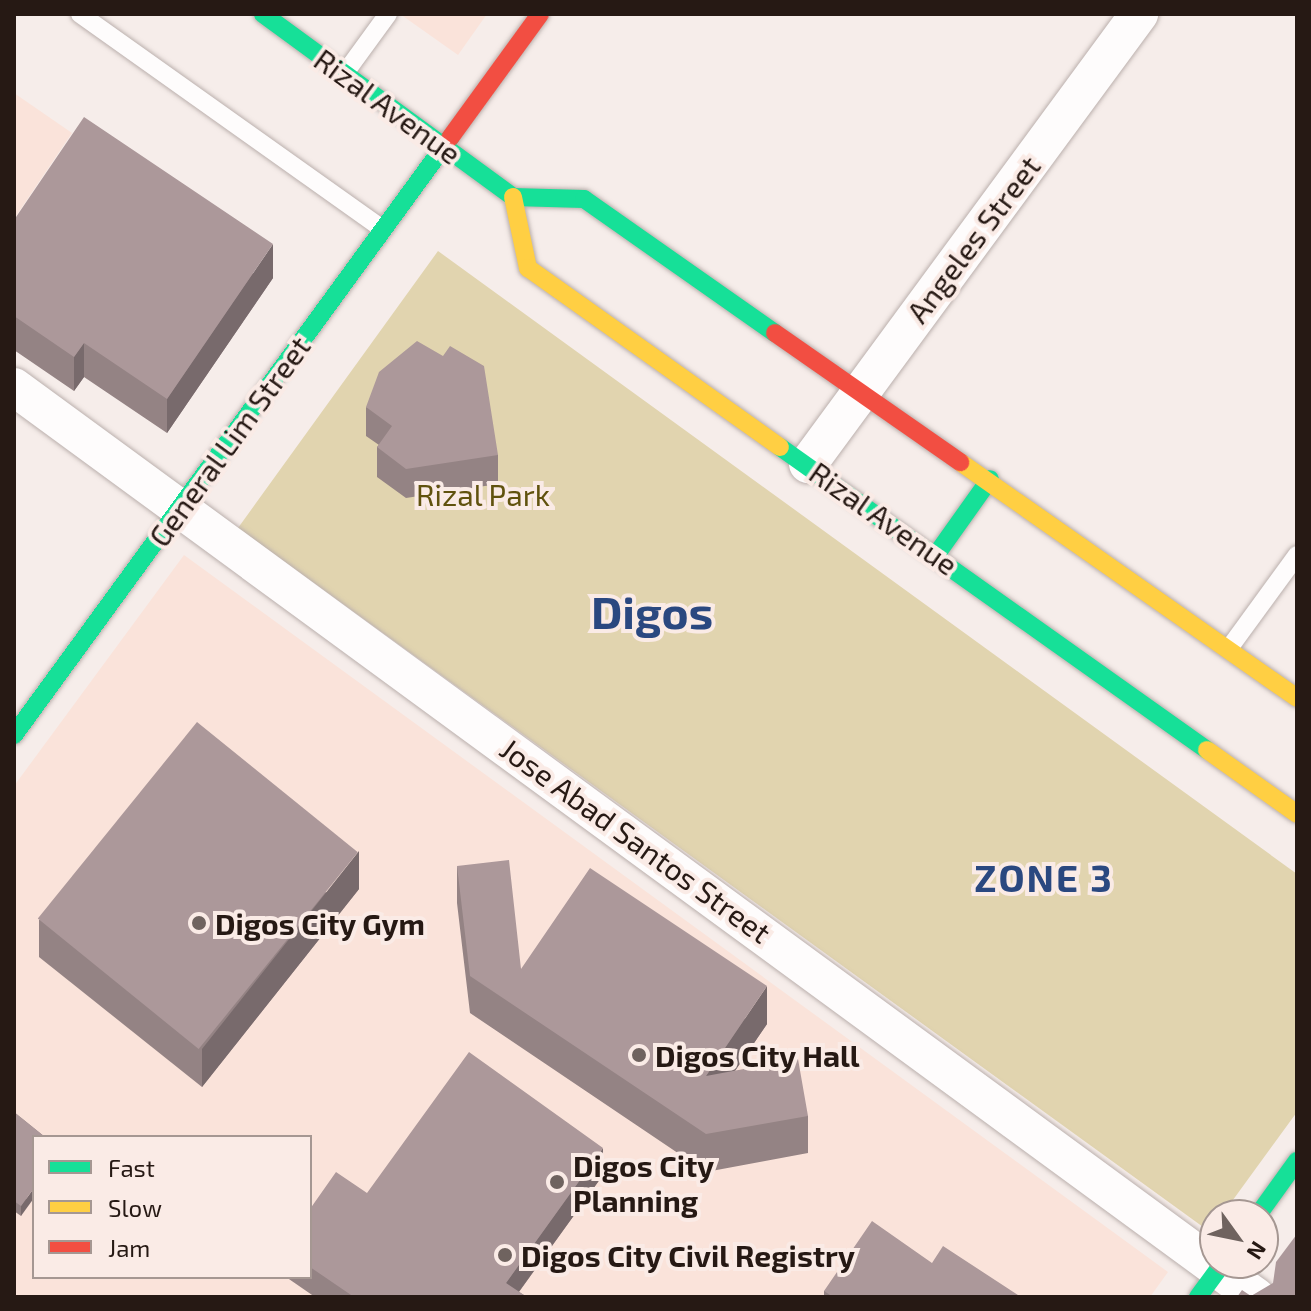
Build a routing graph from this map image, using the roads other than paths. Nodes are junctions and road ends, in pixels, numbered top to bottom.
1 (80, 14) edge
2 (263, 14) edge
3 (388, 14) edge
4 (540, 14) edge
5 (1139, 14) edge
6 (344, 73) junction
7 (443, 146) junction
8 (513, 197) junction
9 (383, 229) junction
10 (14, 387) edge
11 (862, 388) junction
12 (808, 464) junction
13 (990, 479) junction
14 (181, 506) junction
15 (936, 555) junction
16 (1297, 555) edge
17 (1230, 647) junction
18 (1297, 698) edge
19 (14, 735) edge
20 (1297, 814) edge
21 (1297, 1161) edge
22 (1270, 1199) edge
23 (1199, 1266) edge
24 (1219, 1279) edge
25 (1256, 1297) edge

1 - 9 lane
2 - 6 main road, Rizal Avenue
3 - 6 lane
4 - 7 main road, General Lim Street
5 - 11 street, Angeles Street
6 - 7 main road, Rizal Avenue
7 - 8 main road, Rizal Avenue
7 - 9 main road, General Lim Street
8 - 11 main road
8 - 12 main road, Rizal Avenue
9 - 14 main road, General Lim Street
10 - 14 street, Jose Abad Santos Street
11 - 12 street, Angeles Street
11 - 13 main road
12 - 15 main road, Rizal Avenue
13 - 15 main road
13 - 17 main road
14 - 19 main road, General Lim Street
14 - 23 street, Jose Abad Santos Street
15 - 20 main road, Rizal Avenue
16 - 17 lane
17 - 18 main road
21 - 22 main road
24 - 25 street, Jose Abad Santos Street

